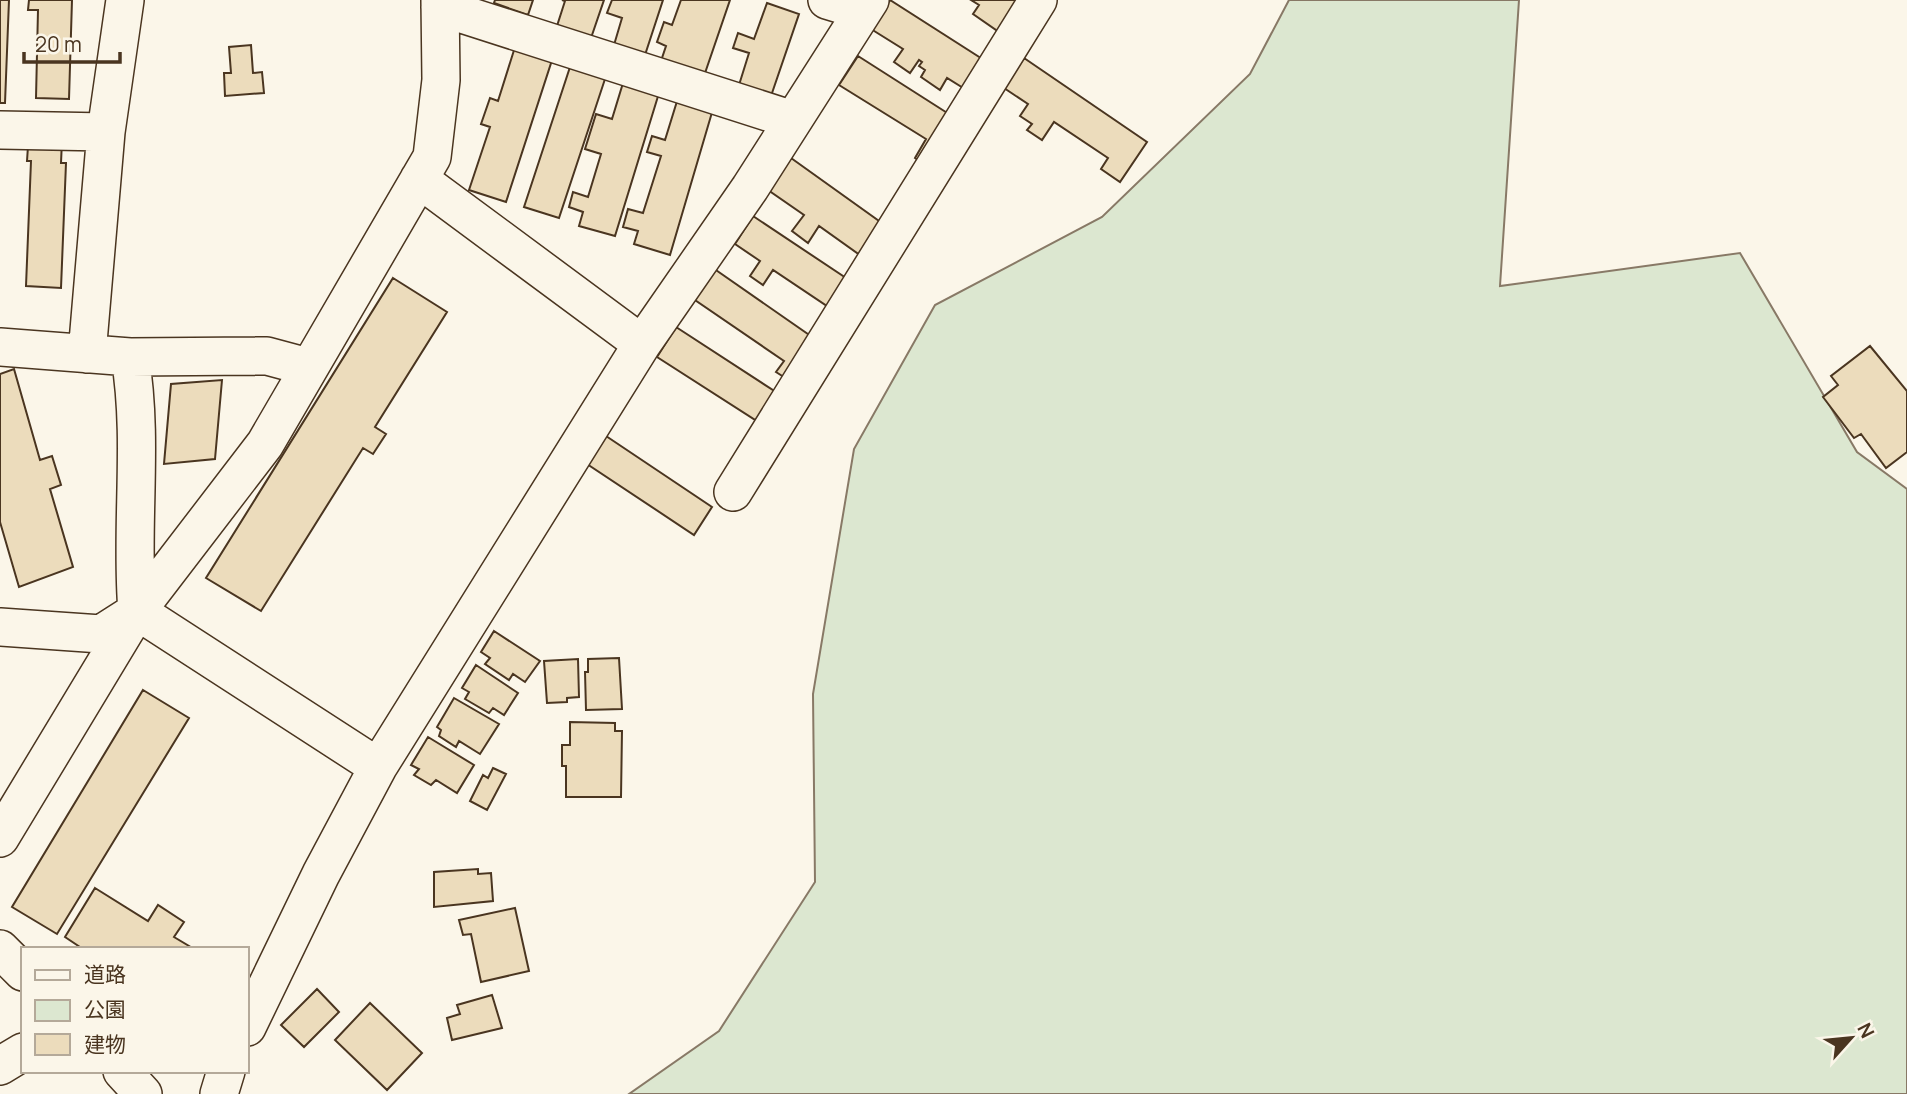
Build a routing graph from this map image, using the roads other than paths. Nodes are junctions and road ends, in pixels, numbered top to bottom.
1 (125, 0) edge
2 (827, 0) edge
3 (1038, 0) edge
4 (440, 4) edge
5 (867, 6) edge
6 (793, 120) junction
7 (0, 130) edge
8 (106, 132) junction
9 (419, 179) junction
10 (642, 344) junction
11 (0, 347) edge
12 (87, 354) junction
13 (130, 357) junction
14 (308, 367) junction
15 (733, 492) dead end
16 (137, 611) junction
17 (0, 628) edge
18 (378, 767) junction
19 (0, 838) edge
20 (0, 949) edge
21 (21, 970) edge
22 (248, 1025) edge
23 (21, 1053) edge
24 (0, 1066) edge
25 (124, 1073) edge
26 (225, 1073) edge
27 (143, 1094) edge
28 (219, 1094) edge

1 - 8 street
2 - 5 street
3 - 15 street
4 - 6 street
4 - 9 street
5 - 6 street
6 - 10 street
7 - 8 street
8 - 12 street
9 - 10 street
9 - 14 street
10 - 18 street
11 - 12 street
12 - 13 street
13 - 14 street
13 - 16 street
14 - 16 street
16 - 17 street
16 - 18 street
16 - 19 street
18 - 22 street
20 - 21 street
23 - 24 street
25 - 27 street
26 - 28 street

